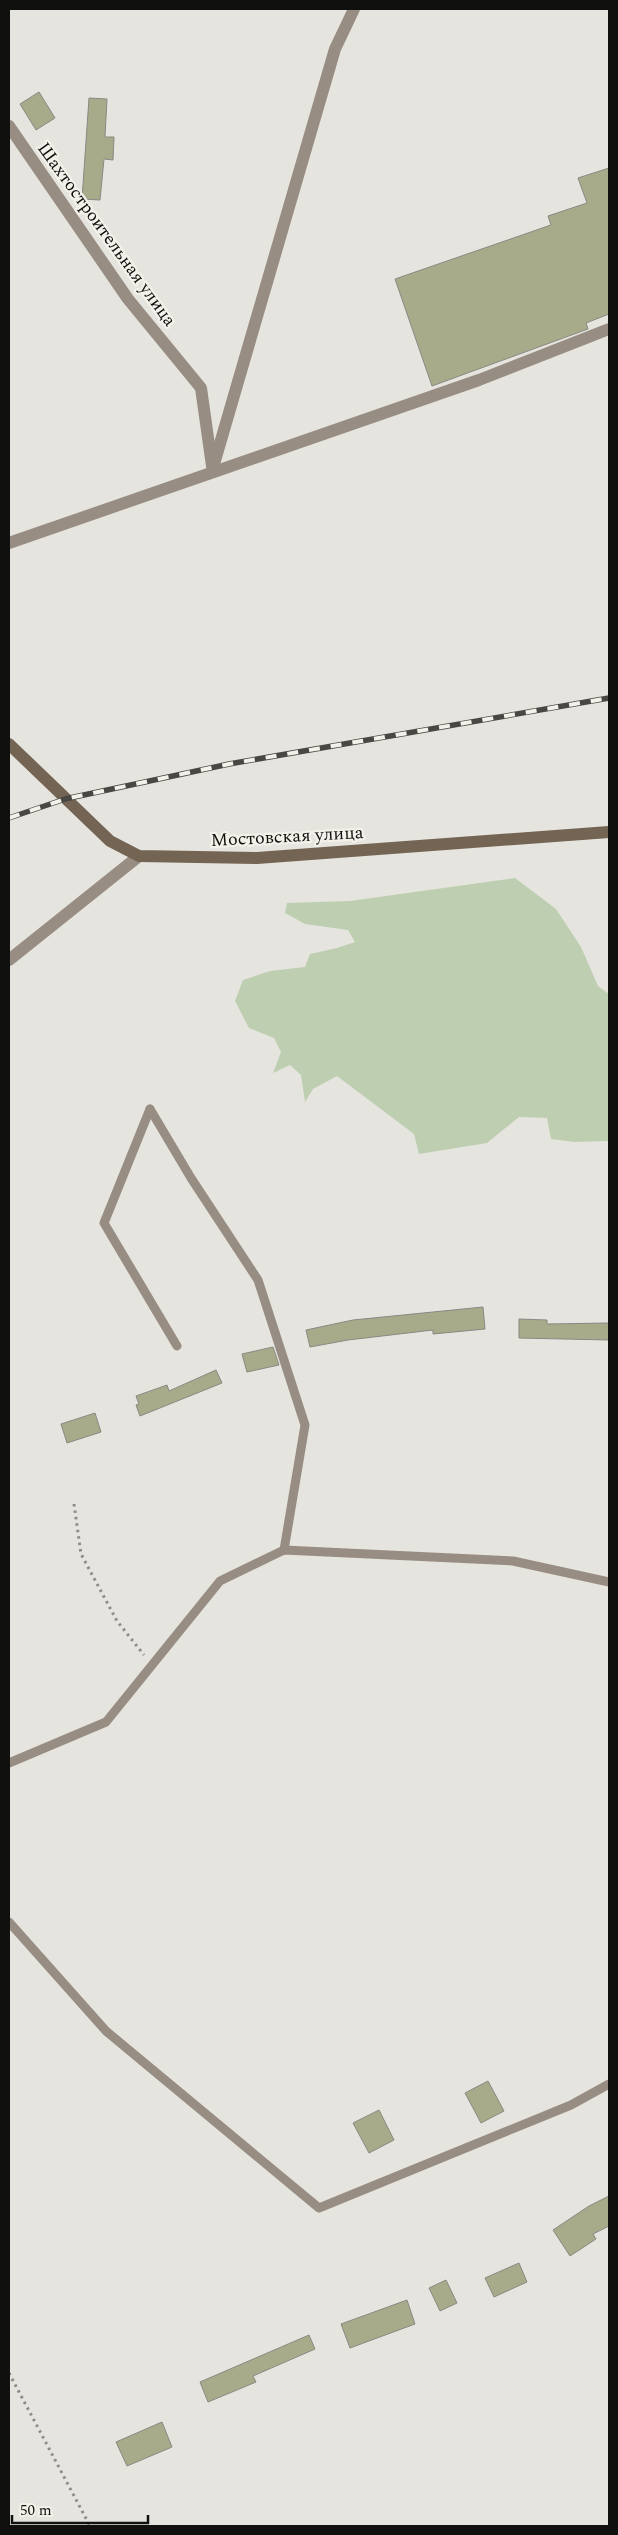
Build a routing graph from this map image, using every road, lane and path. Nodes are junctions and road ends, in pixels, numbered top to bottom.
1 (354, 9) edge
2 (9, 126) edge
3 (609, 329) edge
4 (212, 471) junction
5 (9, 543) edge
6 (9, 744) edge
7 (609, 832) edge
8 (139, 856) junction
9 (9, 960) edge
10 (177, 1346) dead end
11 (74, 1504) dead end
12 (284, 1550) junction
13 (609, 1582) edge
14 (152, 1665) junction
15 (9, 1763) edge
16 (9, 1922) edge
17 (609, 2084) edge
18 (9, 2373) edge
19 (90, 2526) edge

1 - 4 street
2 - 4 street, Шахтостроительная улица
3 - 4 street
4 - 5 street
6 - 8 street, Мостовская улица
7 - 8 street, Мостовская улица
8 - 9 street
10 - 12 lane
11 - 14 path
12 - 13 lane
12 - 14 lane
14 - 15 lane
16 - 17 lane
18 - 19 path

